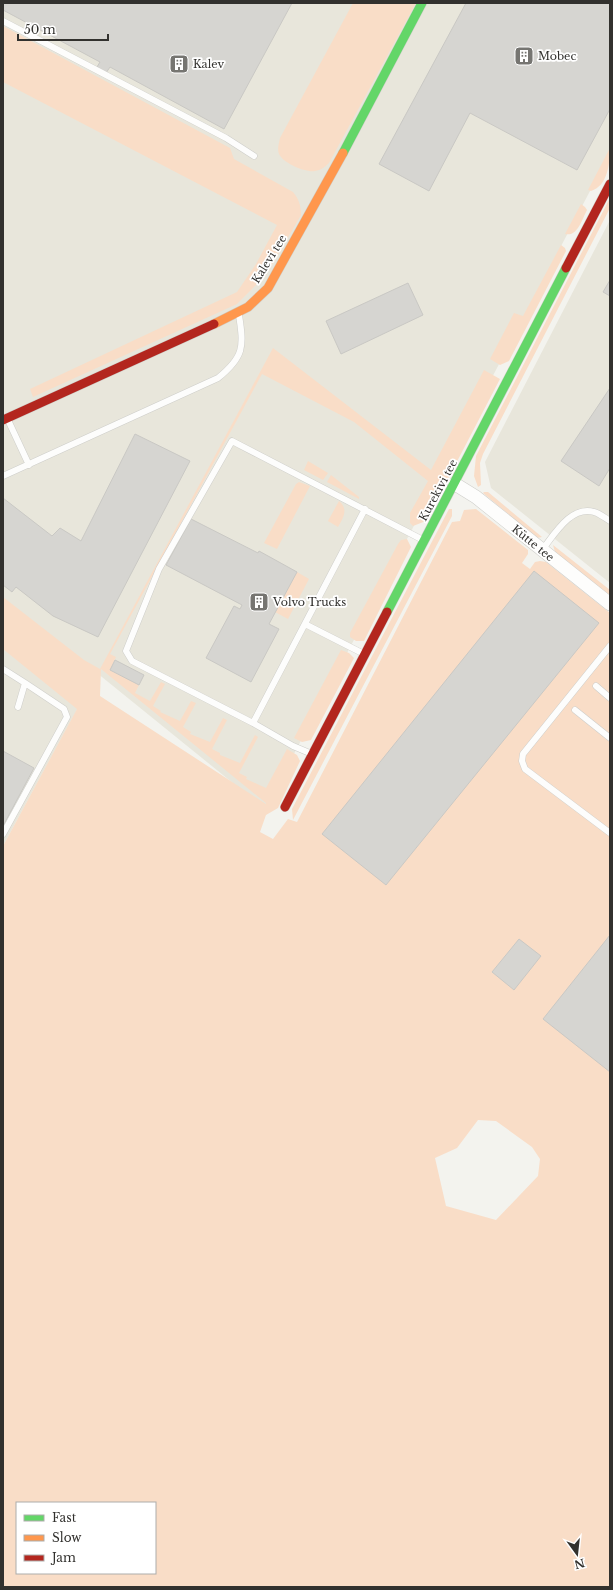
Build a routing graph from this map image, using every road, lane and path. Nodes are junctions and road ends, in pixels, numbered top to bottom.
1 (422, 3) edge
2 (3, 21) edge
3 (254, 156) dead end
4 (610, 184) edge
5 (239, 311) junction
6 (5, 419) edge
7 (29, 465) junction
8 (3, 476) edge
9 (455, 484) junction
10 (365, 509) junction
11 (610, 522) edge
12 (425, 541) junction
13 (542, 550) junction
14 (610, 604) edge
15 (305, 624) junction
16 (610, 646) edge
17 (365, 655) junction
18 (3, 669) edge
19 (25, 683) junction
20 (596, 686) dead end
21 (610, 698) edge
22 (18, 707) dead end
23 (575, 710) dead end
24 (253, 723) junction
25 (610, 738) edge
26 (313, 754) junction
27 (285, 807) dead end
28 (610, 833) edge
29 (3, 834) edge

1 - 5 street, Kalevi tee
2 - 3 lane
4 - 9 street, Kurekivi tee
5 - 6 street, Kalevi tee
5 - 7 lane
6 - 7 lane
7 - 8 lane
9 - 12 street, Kurekivi tee
9 - 13 street, Kütte tee
10 - 12 lane
10 - 15 lane
10 - 24 lane
11 - 13 lane
12 - 17 street, Kurekivi tee
13 - 14 street, Kütte tee
15 - 17 lane
15 - 24 lane
16 - 28 lane
17 - 26 street, Kurekivi tee
18 - 19 lane
19 - 22 lane
19 - 29 lane
20 - 21 lane
23 - 25 lane
24 - 26 lane
26 - 27 street, Kurekivi tee

